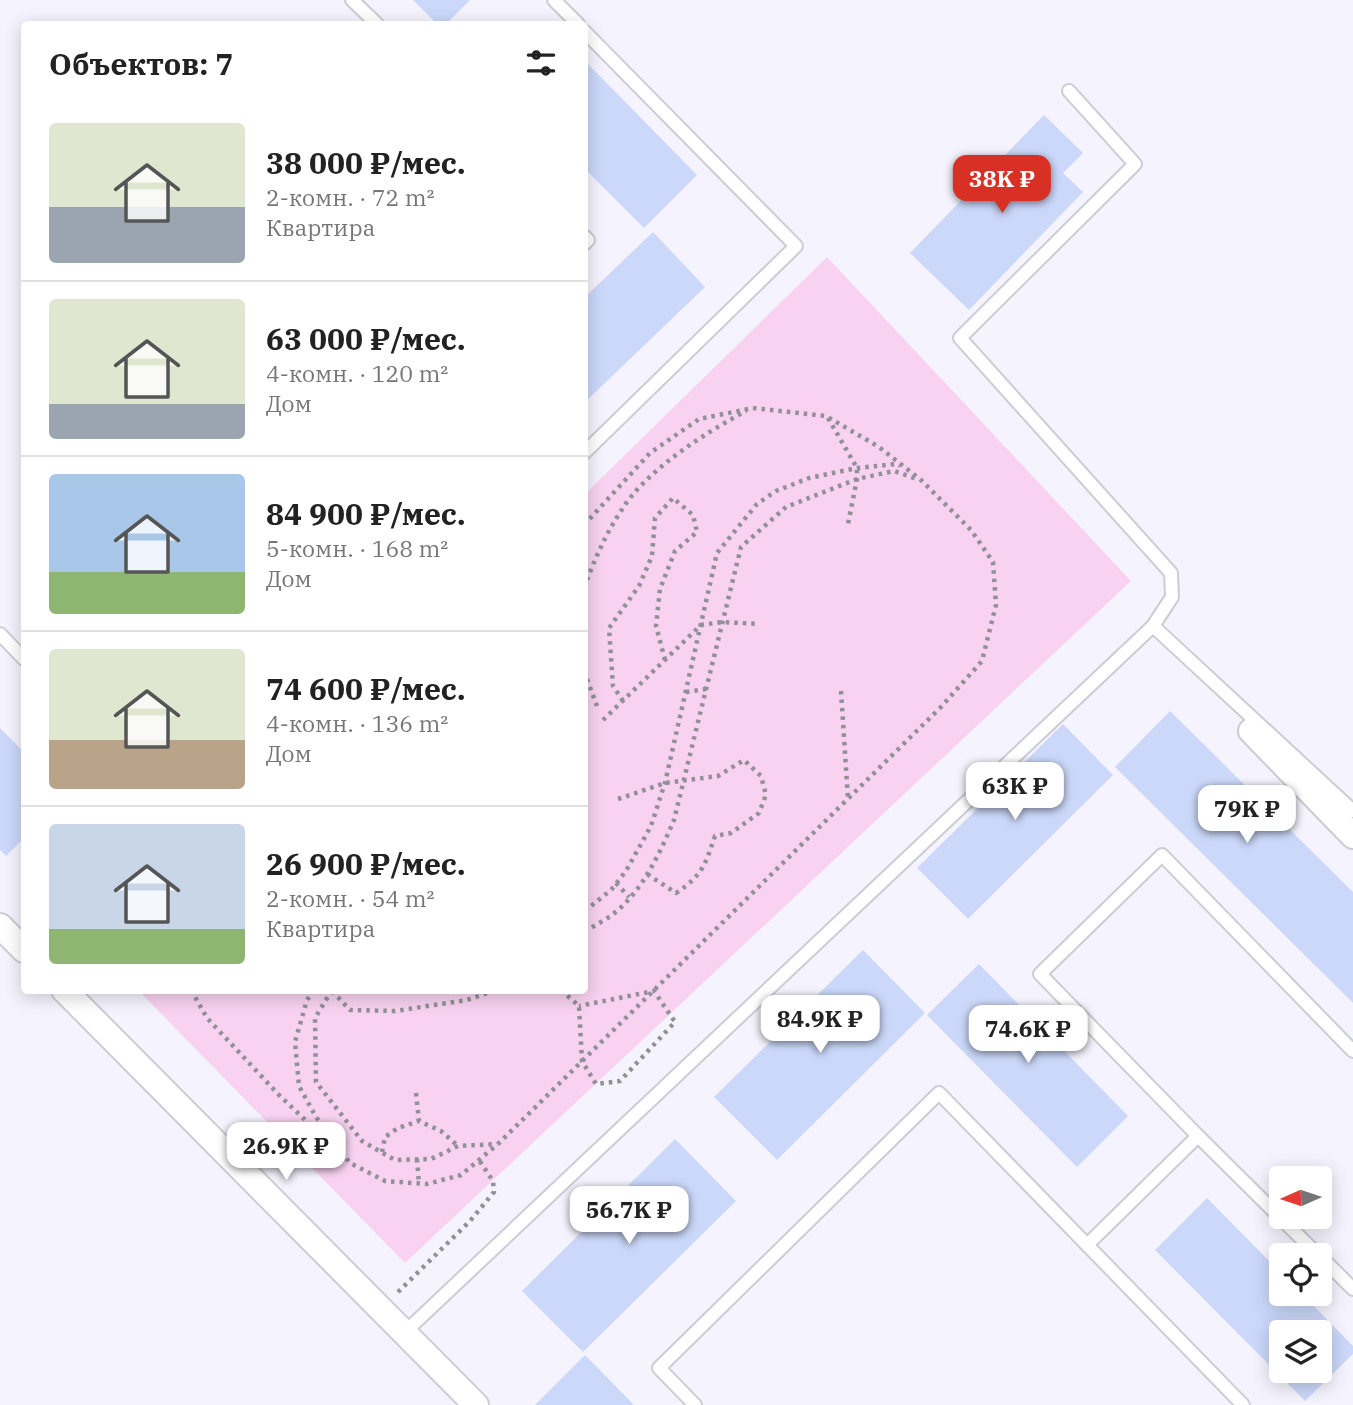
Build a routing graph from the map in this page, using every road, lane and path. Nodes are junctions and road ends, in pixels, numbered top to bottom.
1 (352, 0) edge
2 (554, 0) edge
3 (374, 21) edge
4 (575, 21) edge
5 (588, 35) edge
6 (1069, 91) dead end
7 (753, 408) junction
8 (827, 416) junction
9 (588, 449) edge
10 (857, 468) junction
11 (857, 479) junction
12 (921, 480) junction
13 (588, 521) edge
14 (848, 524) dead end
15 (588, 576) edge
16 (722, 622) junction
17 (759, 624) dead end
18 (701, 625) junction
19 (1153, 626) junction
20 (0, 634) edge
21 (21, 656) edge
22 (665, 660) junction
23 (588, 682) edge
24 (706, 689) junction
25 (841, 691) dead end
26 (687, 692) junction
27 (623, 701) junction
28 (597, 706) dead end
29 (603, 720) dead end
30 (1251, 731) dead end
31 (683, 780) junction
32 (666, 783) junction
33 (618, 799) dead end
34 (848, 799) junction
35 (1353, 811) edge
36 (1353, 836) edge
37 (647, 874) junction
38 (616, 883) junction
39 (629, 897) junction
40 (588, 908) edge
41 (0, 926) edge
42 (588, 929) edge
43 (21, 947) edge
44 (654, 991) junction
45 (68, 994) edge
46 (193, 994) edge
47 (311, 994) edge
48 (330, 994) edge
49 (336, 994) edge
50 (484, 994) edge
51 (566, 994) edge
52 (579, 1006) junction
53 (1353, 1051) edge
54 (582, 1061) junction
55 (416, 1093) dead end
56 (419, 1121) junction
57 (1198, 1136) junction
58 (498, 1144) junction
59 (458, 1146) junction
60 (382, 1153) junction
61 (417, 1159) junction
62 (479, 1160) junction
63 (350, 1163) junction
64 (419, 1184) junction
65 (1307, 1243) edge
66 (1087, 1245) junction
67 (1332, 1268) edge
68 (1353, 1289) edge
69 (381, 1309) junction
70 (404, 1333) junction
71 (476, 1405) edge
72 (695, 1405) edge
73 (1243, 1405) edge

1 - 3 lane
2 - 4 lane
5 - 9 lane
6 - 19 lane
7 - 8 path
7 - 13 path
7 - 15 path
8 - 10 path
8 - 12 path
10 - 11 path
10 - 12 path
10 - 18 path
11 - 12 path
11 - 14 path
11 - 16 path
12 - 34 path
16 - 17 path
16 - 18 path
16 - 24 path
18 - 22 path
18 - 26 path
19 - 35 lane
19 - 70 lane
20 - 21 lane
22 - 27 path
22 - 27 path
23 - 28 path
24 - 26 path
24 - 31 path
25 - 34 path
26 - 32 path
27 - 29 path
30 - 36 street
31 - 32 path
31 - 37 path
31 - 37 path
32 - 33 path
32 - 38 path
34 - 44 path
37 - 39 path
38 - 39 path
38 - 40 path
39 - 42 path
41 - 43 street
44 - 52 path
44 - 54 path
44 - 54 path
45 - 69 street
46 - 63 path
47 - 63 path
48 - 60 path
49 - 50 path
51 - 52 path
52 - 54 path
53 - 57 lane
54 - 58 path
55 - 56 path
56 - 59 path
56 - 60 path
57 - 65 lane
57 - 66 lane
58 - 59 path
58 - 62 path
59 - 61 path
60 - 61 path
61 - 64 path
62 - 64 path
62 - 69 path
63 - 64 path
66 - 72 lane
66 - 73 lane
67 - 68 lane
69 - 70 street
70 - 71 street

